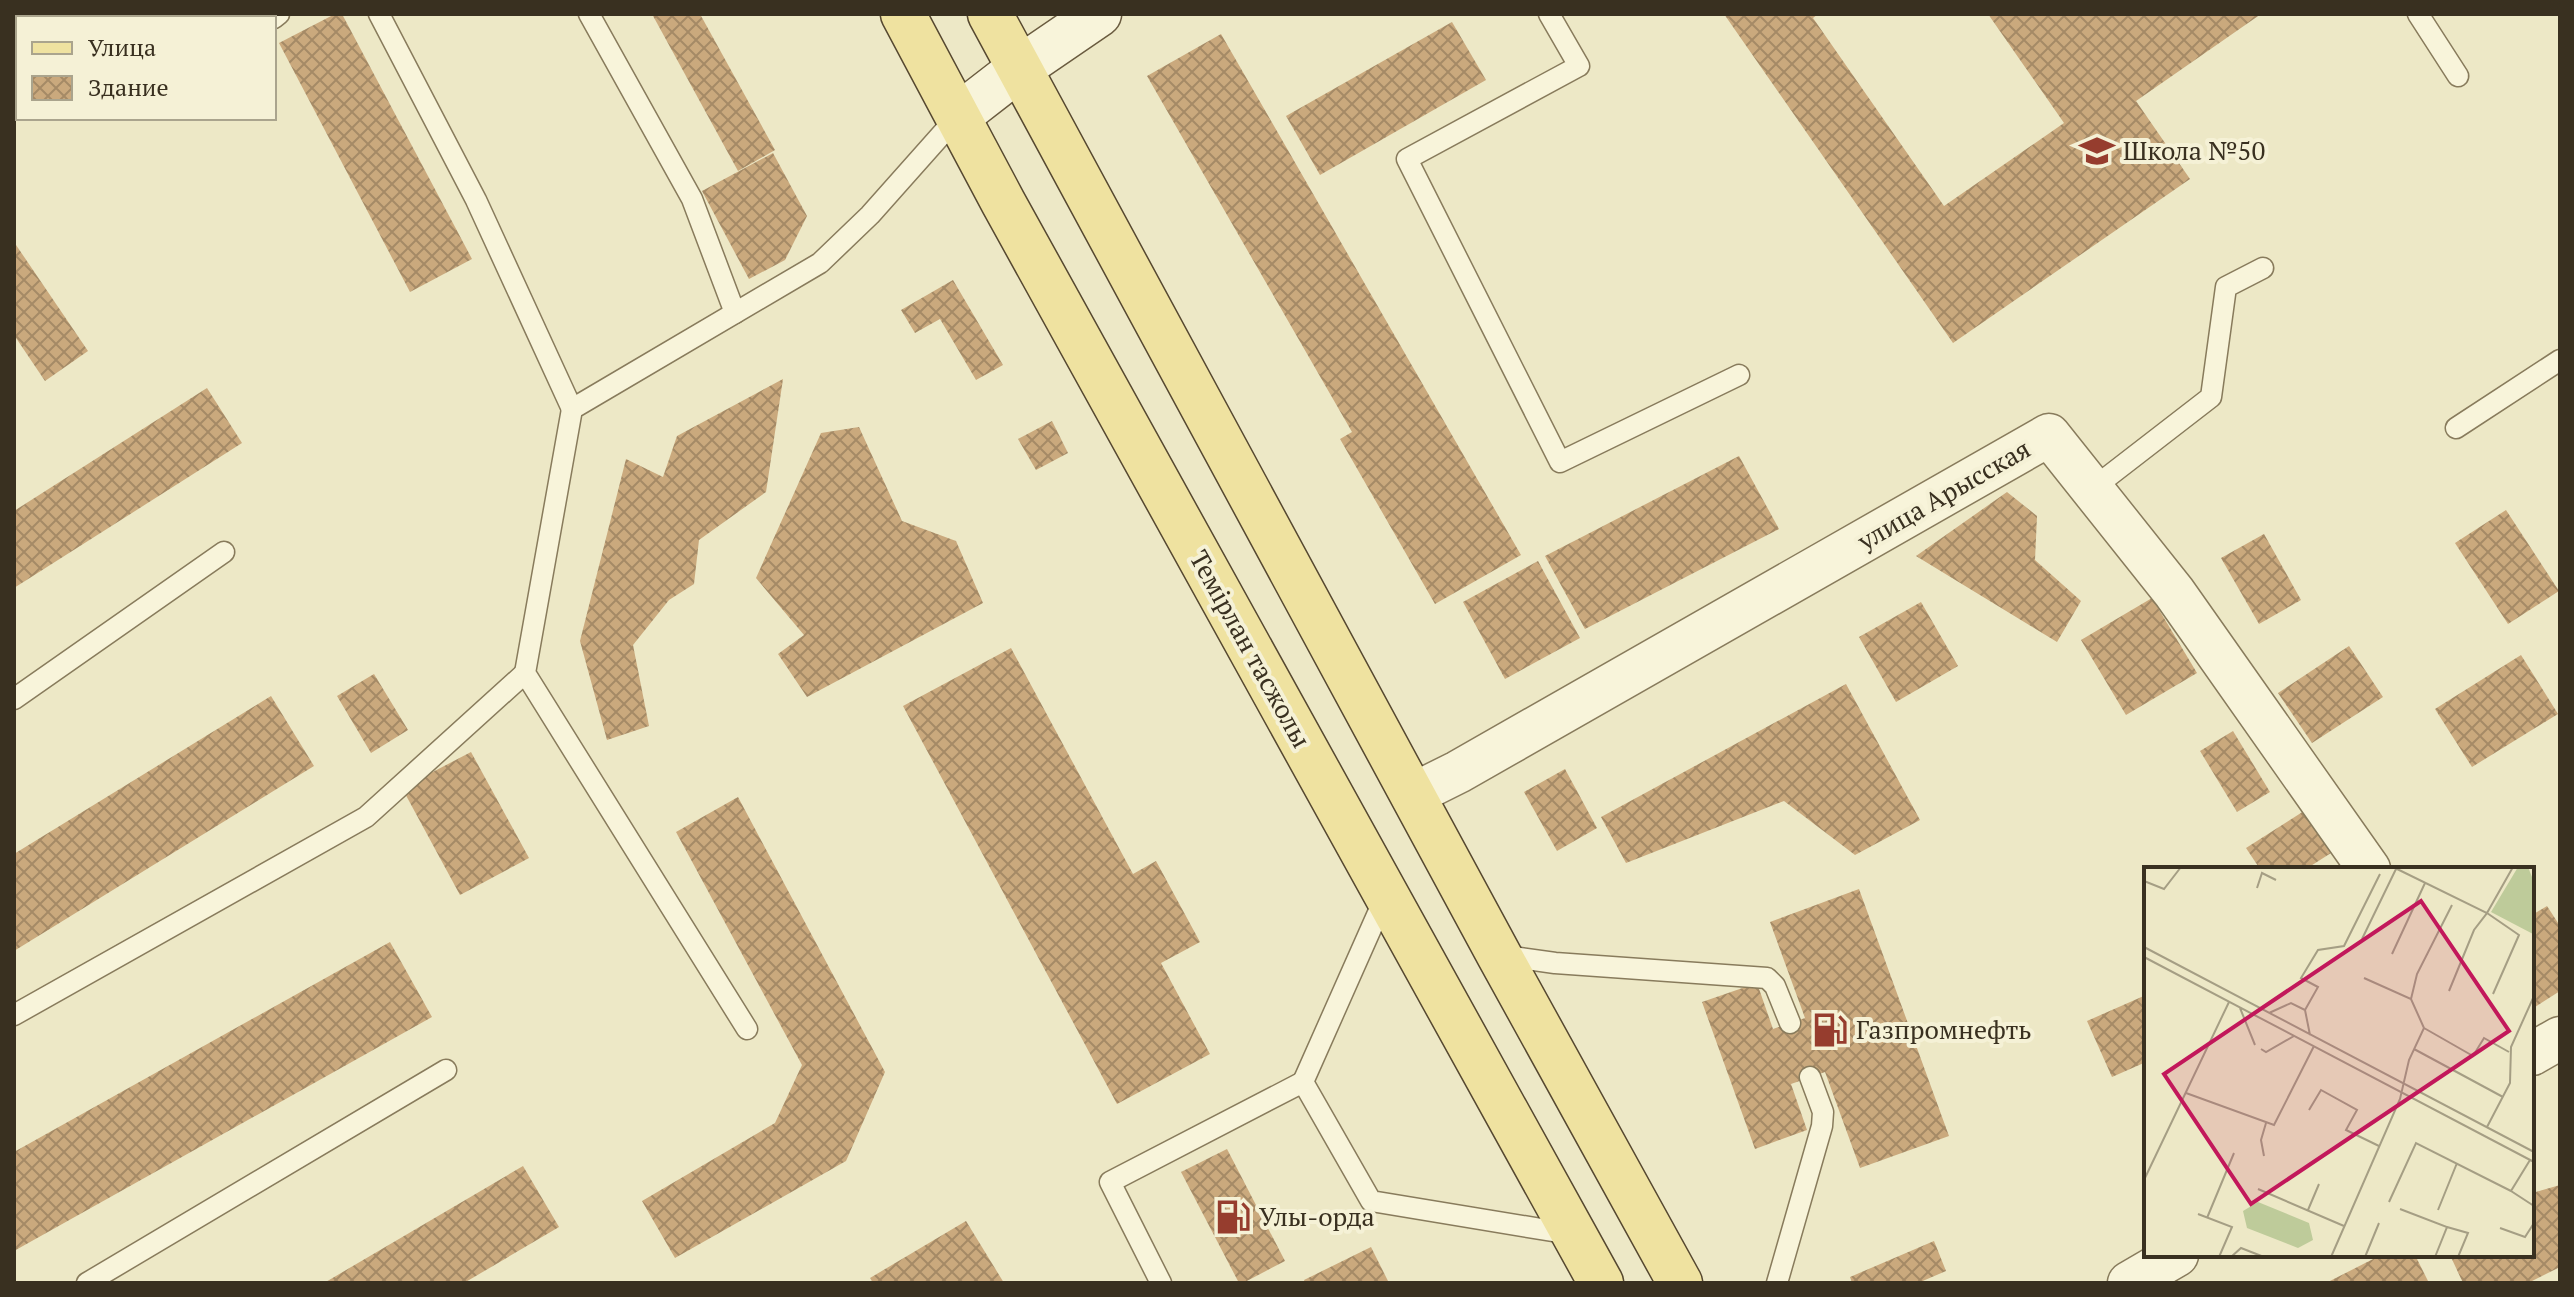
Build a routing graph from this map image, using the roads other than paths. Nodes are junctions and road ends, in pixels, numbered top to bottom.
1 (379, 14) edge
2 (589, 14) edge
3 (903, 14) edge
4 (990, 14) edge
5 (1099, 14) edge
6 (1549, 14) edge
7 (2418, 14) edge
8 (1020, 68) junction
9 (2458, 76) dead end
10 (958, 116) junction
11 (2263, 268) dead end
12 (735, 313) junction
13 (2560, 360) edge
14 (1739, 375) dead end
15 (572, 409) junction
16 (2456, 428) dead end
17 (2092, 489) junction
18 (224, 552) dead end
19 (525, 673) junction
20 (14, 699) edge
21 (1412, 795) junction
22 (2368, 867) edge
23 (1386, 895) junction
24 (1499, 955) junction
25 (14, 1015) edge
26 (1790, 1023) dead end
27 (747, 1029) dead end
28 (2560, 1038) edge
29 (2534, 1053) edge
30 (446, 1070) dead end
31 (1810, 1077) dead end
32 (1303, 1082) junction
33 (1575, 1235) junction
34 (2174, 1257) edge
35 (87, 1283) edge
36 (1161, 1283) edge
37 (1601, 1283) edge
38 (1680, 1283) edge
39 (1777, 1283) edge
40 (2129, 1283) edge

1 - 15 lane
2 - 12 lane
3 - 10 main road, Темірлан тасжолы
4 - 8 main road
5 - 8 street
6 - 14 lane
7 - 9 lane
8 - 10 street
8 - 21 main road
10 - 12 lane
10 - 23 main road, Темірлан тасжолы
11 - 17 lane
12 - 15 lane
13 - 16 lane
15 - 19 lane
17 - 21 street, улица Арысская
17 - 22 street, улица Арысская
18 - 20 lane
19 - 25 lane
19 - 27 lane
21 - 24 main road
23 - 32 lane
23 - 33 main road, Темірлан тасжолы
24 - 26 lane
24 - 38 main road
28 - 29 street
30 - 35 lane
31 - 39 lane
32 - 33 lane
32 - 36 lane
33 - 37 main road, Темірлан тасжолы
34 - 40 street

